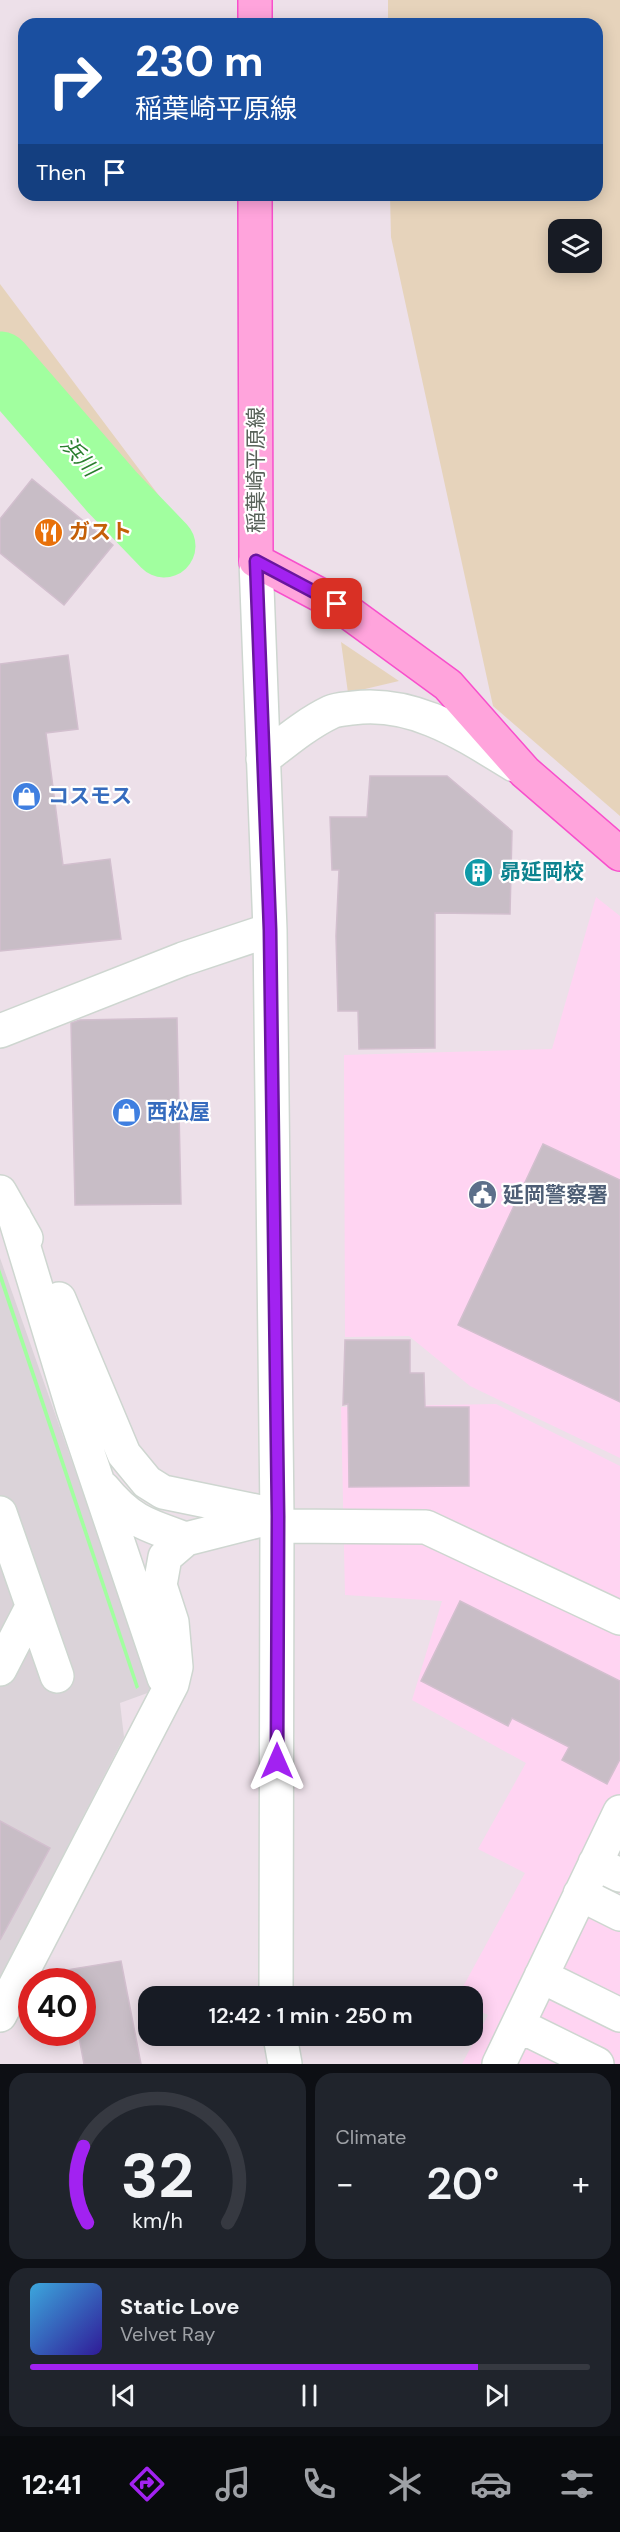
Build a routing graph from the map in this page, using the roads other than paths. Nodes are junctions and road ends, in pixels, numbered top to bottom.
1 (255, 0) edge
2 (255, 18) edge
3 (255, 201) edge
4 (256, 561) junction
5 (263, 759) junction
6 (525, 772) junction
7 (620, 854) edge
8 (270, 930) junction
9 (0, 1031) edge
10 (7, 1205) edge
11 (100, 1484) junction
12 (0, 1512) edge
13 (278, 1521) junction
14 (186, 1539) junction
15 (32, 1608) junction
16 (620, 1618) edge
17 (0, 1669) edge
18 (57, 1676) dead end
19 (165, 1695) junction
20 (620, 1812) edge
21 (608, 1869) edge
22 (580, 1893) junction
23 (620, 1914) edge
24 (541, 1976) junction
25 (276, 1986) edge
26 (0, 2014) edge
27 (620, 2015) edge
28 (518, 2025) junction
29 (282, 2046) edge
30 (585, 2061) edge
31 (285, 2064) edge
32 (499, 2064) edge

1 - 2 main road
3 - 4 main road, 稲葉崎平原線
4 - 5 street
4 - 6 main road, 稲葉崎平原線
5 - 6 street
5 - 8 street
6 - 7 main road, 稲葉崎平原線
8 - 9 street
8 - 13 street
10 - 11 street
10 - 13 street
11 - 14 street
11 - 19 street
12 - 15 street
13 - 14 street
13 - 16 street
13 - 25 street
14 - 19 street
15 - 17 street
15 - 18 street
19 - 26 street
20 - 21 street
21 - 22 street
22 - 23 street
22 - 24 street
24 - 27 street
24 - 28 street
28 - 30 street
28 - 32 street
29 - 31 street

